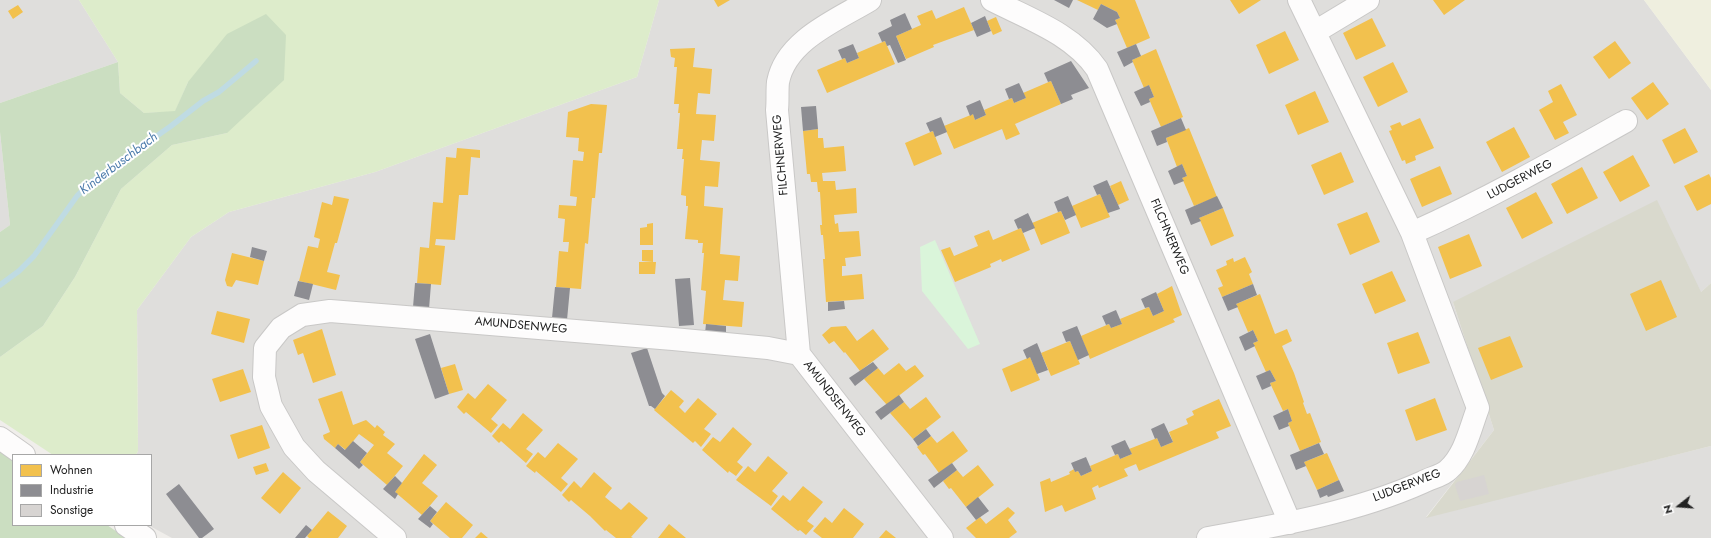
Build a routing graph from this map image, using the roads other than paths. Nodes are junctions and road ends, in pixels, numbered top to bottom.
1 (870, 0) edge
2 (992, 0) edge
3 (1299, 0) edge
4 (1368, 0) edge
5 (1315, 32) junction
6 (1626, 121) dead end
7 (1412, 233) junction
8 (799, 354) junction
9 (0, 438) edge
10 (23, 454) edge
11 (1290, 523) junction
12 (127, 526) edge
13 (145, 538) edge
14 (395, 538) edge
15 (942, 538) edge
16 (1208, 538) edge

1 - 8 street, FILCHNERWEG
2 - 11 street, FILCHNERWEG
3 - 5 street, LUDGERWEG
4 - 5 street
5 - 7 street, LUDGERWEG
6 - 7 street, LUDGERWEG
7 - 11 street, LUDGERWEG
8 - 14 street, AMUNDSENWEG
8 - 15 street, AMUNDSENWEG
9 - 10 street
11 - 16 street, LUDGERWEG
12 - 13 street

